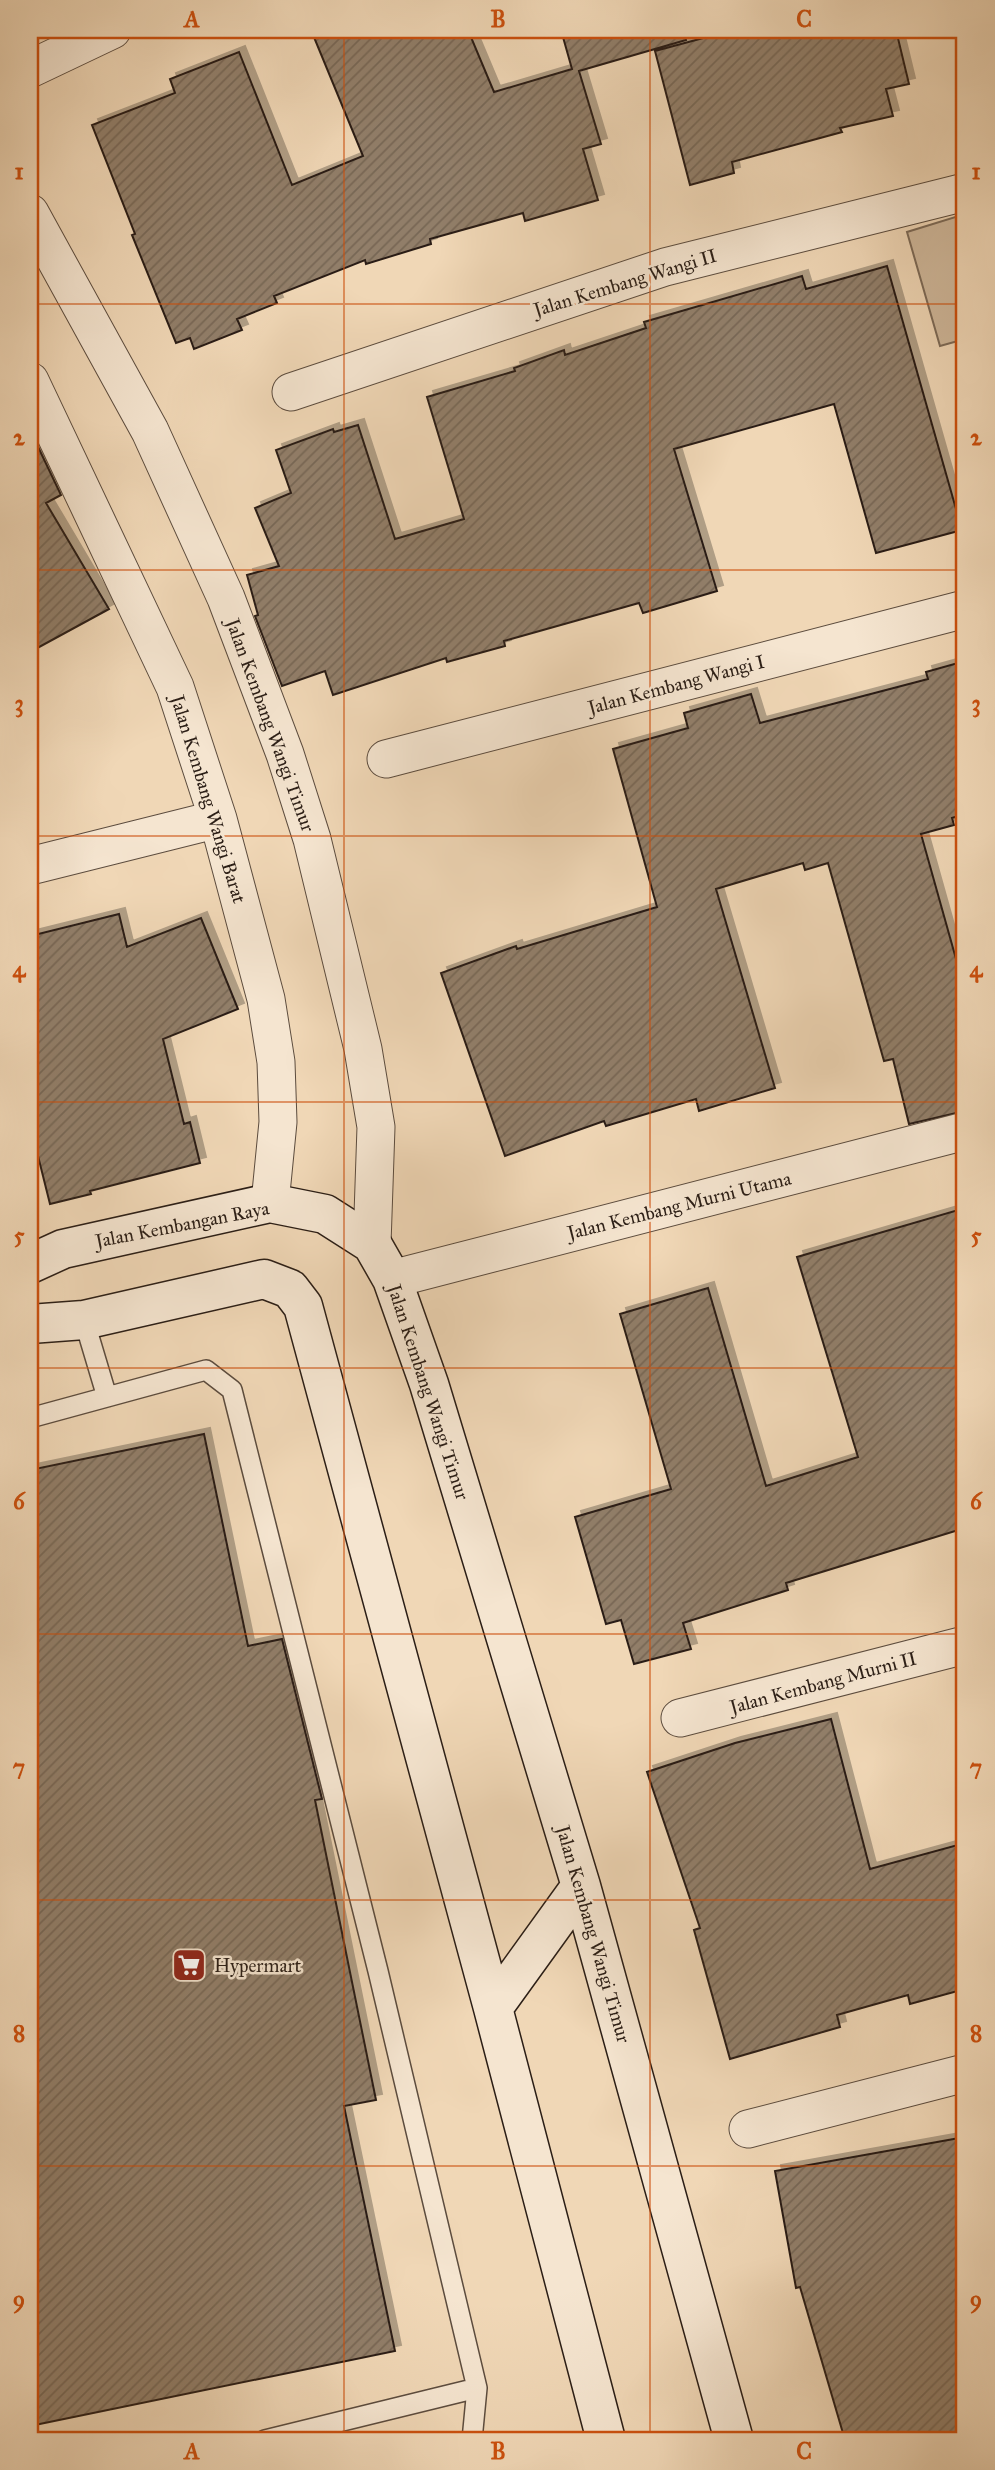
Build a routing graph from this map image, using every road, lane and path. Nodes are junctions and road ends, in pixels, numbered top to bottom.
1 (112, 30) edge
2 (30, 69) edge
3 (965, 192) edge
4 (30, 213) edge
5 (30, 381) edge
6 (291, 391) dead end
7 (965, 609) edge
8 (386, 759) dead end
9 (218, 818) junction
10 (30, 866) edge
11 (965, 1131) edge
12 (270, 1203) junction
13 (372, 1244) junction
14 (30, 1264) edge
15 (392, 1279) junction
16 (84, 1320) junction
17 (30, 1324) edge
18 (107, 1397) junction
19 (30, 1418) edge
20 (965, 1645) edge
21 (680, 1718) dead end
22 (582, 1886) junction
23 (492, 2008) junction
24 (965, 2073) edge
25 (748, 2129) dead end
26 (477, 2388) junction
27 (265, 2440) edge
28 (472, 2440) edge
29 (606, 2440) edge
30 (734, 2440) edge

1 - 2 street
3 - 6 street, Jalan Kembang Wangi II
4 - 13 street, Jalan Kembang Wangi Timur
5 - 9 street, Jalan Kembang Wangi Barat
7 - 8 street, Jalan Kembang Wangi I
9 - 10 street
9 - 12 street, Jalan Kembang Wangi Barat
11 - 15 street, Jalan Kembang Murni Utama
12 - 13 main road, Jalan Kembangan Raya
12 - 14 main road, Jalan Kembangan Raya
13 - 15 main road, Jalan Kembang Wangi Timur
15 - 22 main road, Jalan Kembang Wangi Timur
16 - 17 main road
16 - 18 lane
16 - 23 main road
18 - 19 lane
18 - 26 lane
20 - 21 street, Jalan Kembang Murni II
22 - 23 main road
22 - 30 main road, Jalan Kembang Wangi Timur
23 - 29 main road
24 - 25 street
26 - 27 lane
26 - 28 lane

